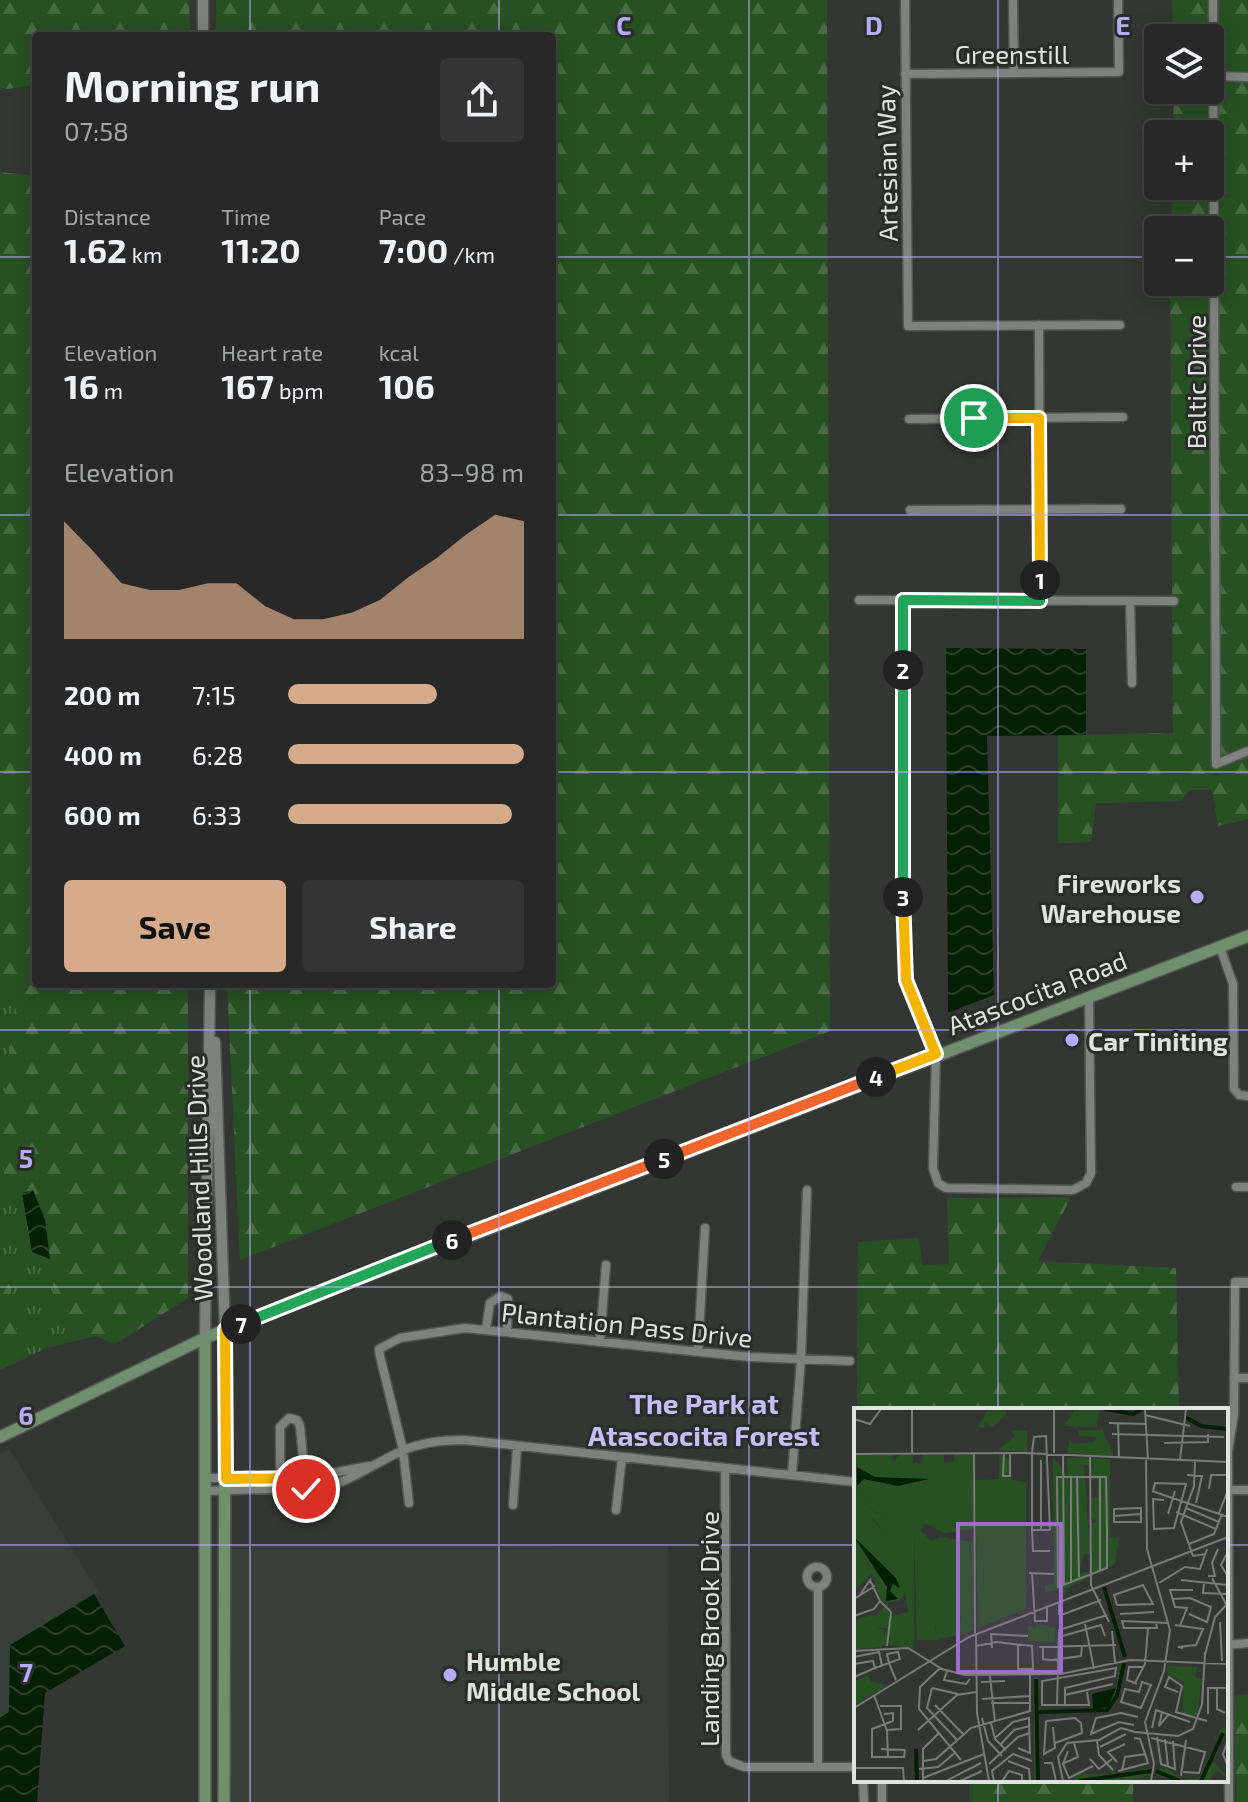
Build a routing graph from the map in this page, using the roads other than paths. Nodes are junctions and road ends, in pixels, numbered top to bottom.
1 (203, 0) edge
2 (905, 0) edge
3 (1013, 0) edge
4 (1118, 0) edge
5 (1213, 0) edge
6 (1213, 24) edge
7 (203, 32) edge
8 (1014, 72) junction
9 (905, 74) junction
10 (1224, 76) edge
11 (1248, 77) edge
12 (1212, 104) edge
13 (1039, 325) junction
14 (1120, 325) dead end
15 (1123, 417) dead end
16 (1039, 418) junction
17 (909, 419) dead end
18 (1039, 509) junction
19 (1121, 509) dead end
20 (910, 510) dead end
21 (859, 600) dead end
22 (903, 600) junction
23 (1040, 601) junction
24 (1130, 601) junction
25 (1174, 601) dead end
26 (1132, 683) dead end
27 (1248, 751) edge
28 (1248, 936) edge
29 (1220, 947) junction
30 (210, 988) edge
31 (210, 988) edge
32 (1089, 996) junction
33 (936, 1054) junction
34 (1248, 1096) edge
35 (1236, 1187) dead end
36 (1248, 1187) edge
37 (807, 1190) dead end
38 (705, 1228) dead end
39 (606, 1265) dead end
40 (1248, 1282) edge
41 (486, 1329) junction
42 (225, 1330) junction
43 (507, 1331) junction
44 (205, 1338) junction
45 (600, 1341) junction
46 (698, 1351) junction
47 (801, 1359) junction
48 (850, 1361) dead end
49 (1234, 1378) junction
50 (1248, 1378) edge
51 (0, 1437) edge
52 (517, 1448) junction
53 (403, 1450) junction
54 (622, 1457) junction
55 (381, 1463) junction
56 (725, 1468) junction
57 (792, 1474) junction
58 (1228, 1474) edge
59 (206, 1478) junction
60 (282, 1478) junction
61 (305, 1478) junction
62 (854, 1482) edge
63 (226, 1485) junction
64 (306, 1489) junction
65 (283, 1490) junction
66 (206, 1491) junction
67 (409, 1503) dead end
68 (513, 1505) dead end
69 (616, 1510) dead end
70 (818, 1588) dead end
71 (1248, 1643) edge
72 (1228, 1645) edge
73 (204, 1647) junction
74 (225, 1650) junction
75 (1228, 1724) edge
76 (818, 1767) junction
77 (854, 1767) edge
78 (863, 1782) edge
79 (205, 1802) edge
80 (224, 1802) edge
81 (864, 1802) edge
82 (1229, 1802) edge

1 - 7 street
2 - 9 street, Artesian Way
3 - 8 street
4 - 8 street, Greenstill
5 - 6 street, Baltic Drive
8 - 9 street, Greenstill
9 - 13 street, Artesian Way
10 - 11 street
12 - 27 street, Baltic Drive
13 - 14 street
13 - 16 street
15 - 16 street
16 - 17 street
16 - 18 street
18 - 19 street
18 - 20 street
18 - 23 street
21 - 22 street
22 - 23 street
22 - 33 street
23 - 24 street
24 - 25 street
24 - 26 street
28 - 29 main road, Atascocita Road
29 - 32 main road, Atascocita Road
29 - 34 street
30 - 42 street, Woodland Hills Drive
31 - 44 street, Woodland Hills Drive
32 - 33 main road, Atascocita Road
32 - 33 street
33 - 42 main road, Atascocita Road
35 - 36 street
37 - 47 street
38 - 46 street
39 - 45 street
40 - 49 street
41 - 43 street, Plantation Pass Drive
41 - 43 street
41 - 53 street, Plantation Pass Drive
42 - 44 main road, Atascocita Road
42 - 63 main road, Woodland Hills Drive
43 - 45 street, Plantation Pass Drive
44 - 51 main road, Atascocita Road
44 - 59 main road, Woodland Hills Drive
45 - 46 street, Plantation Pass Drive
46 - 47 street, Plantation Pass Drive
47 - 48 street, Plantation Pass Drive
47 - 57 street
49 - 50 street
49 - 58 street
52 - 53 street
52 - 54 street
52 - 68 street
53 - 55 street
53 - 67 street
54 - 56 street
54 - 69 street
55 - 61 street
55 - 64 street
56 - 57 street
56 - 76 street, Landing Brook Drive
57 - 62 street
59 - 63 street
59 - 66 main road, Woodland Hills Drive
60 - 61 street
60 - 61 street
60 - 63 street
60 - 65 street
61 - 64 street
63 - 65 street
63 - 66 street
63 - 74 main road, Woodland Hills Drive
64 - 65 street
64 - 65 street
66 - 73 main road, Woodland Hills Drive
70 - 76 street
71 - 72 street
73 - 74 main road
73 - 79 main road, Woodland Hills Drive
74 - 80 main road, Woodland Hills Drive
75 - 82 street
76 - 77 street
78 - 81 street

